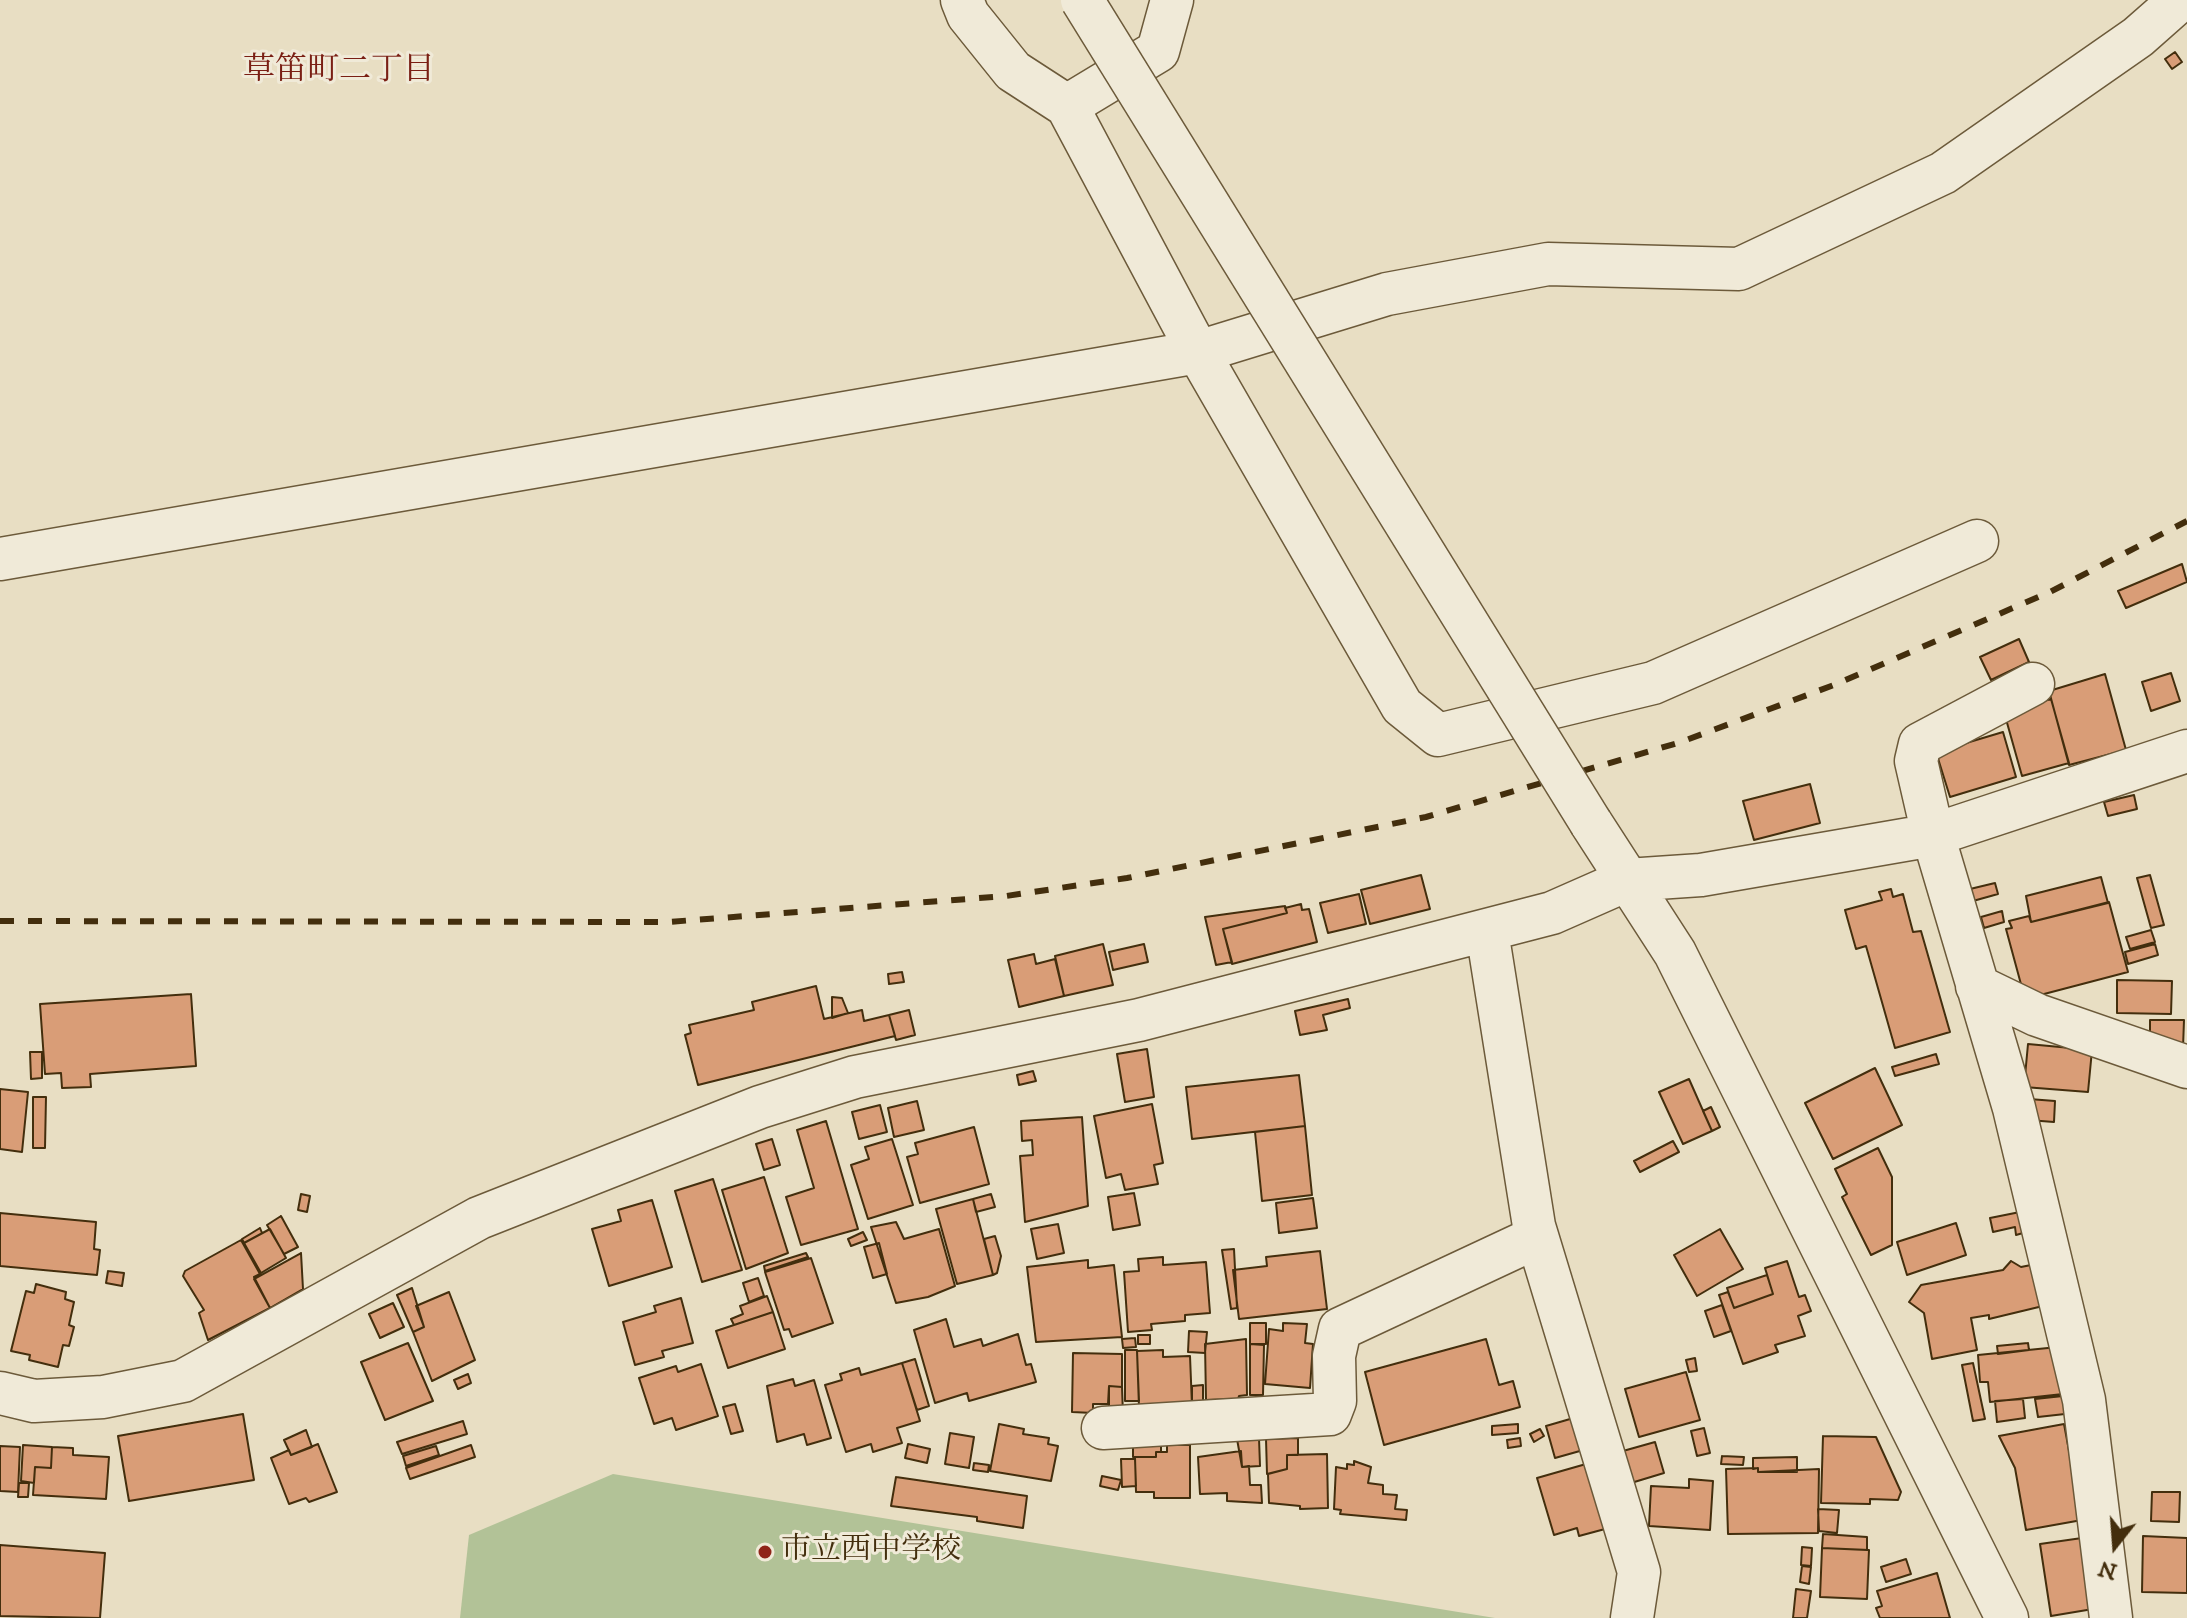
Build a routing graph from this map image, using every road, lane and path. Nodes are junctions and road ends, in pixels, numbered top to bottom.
1 (962, 0) edge
2 (1082, 0) edge
3 (1172, 0) edge
4 (2180, 0) edge
5 (1067, 106) junction
6 (1198, 352) junction
7 (1977, 541) dead end
8 (0, 559) edge
9 (2033, 684) dead end
10 (2187, 751) edge
11 (1933, 835) junction
12 (1627, 880) junction
13 (1487, 931) junction
14 (1977, 986) junction
15 (2187, 1067) edge
16 (1537, 1237) junction
17 (0, 1393) edge
18 (1103, 1428) dead end
19 (1632, 1618) edge
20 (2007, 1618) edge
21 (2111, 1618) edge

1 - 5 street
2 - 12 street, bridge
3 - 5 street
4 - 6 street
5 - 6 street
6 - 7 street
6 - 8 street
9 - 11 street
10 - 11 street
11 - 12 street
11 - 14 street
12 - 13 street
12 - 20 street
13 - 16 street
13 - 17 street
14 - 15 street
14 - 21 street
16 - 18 street
16 - 19 street

